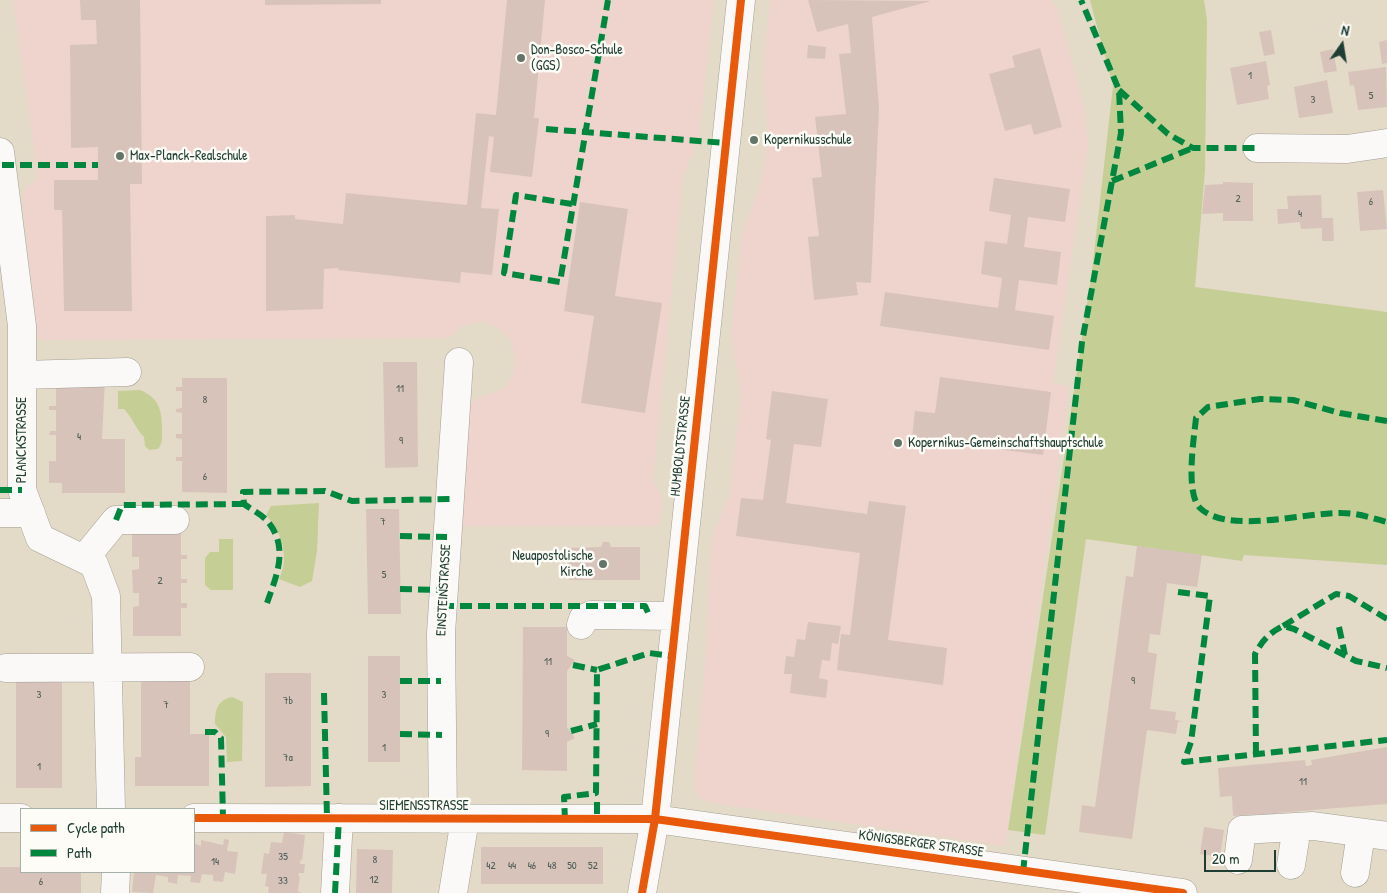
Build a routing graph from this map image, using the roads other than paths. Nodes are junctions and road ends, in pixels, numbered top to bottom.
1 (740, 0) edge
2 (1387, 143) edge
3 (1257, 148) dead end
4 (0, 152) edge
5 (11, 326) edge
6 (459, 362) dead end
7 (127, 372) dead end
8 (22, 375) junction
9 (15, 488) edge
10 (0, 513) edge
11 (175, 520) dead end
12 (84, 559) junction
13 (676, 616) junction
14 (581, 625) dead end
15 (108, 667) junction
16 (190, 667) dead end
17 (6, 668) dead end
18 (111, 808) edge
19 (0, 818) edge
20 (20, 818) edge
21 (195, 818) edge
22 (340, 818) junction
23 (454, 819) junction
24 (655, 819) junction
25 (1297, 827) junction
26 (1360, 833) junction
27 (1387, 836) edge
28 (1238, 860) dead end
29 (1292, 865) dead end
30 (116, 873) edge
31 (1355, 873) dead end
32 (1021, 882) edge
33 (1173, 892) edge
34 (115, 893) edge
35 (334, 893) edge
36 (453, 893) edge
37 (642, 893) edge

1 - 13 street, HUMBOLDTSTRASSE
2 - 3 street
4 - 5 street, PLANCKSTRASSE
5 - 8 street, PLANCKSTRASSE
6 - 23 street, EINSTEINSTRASSE
7 - 8 street
8 - 9 street, PLANCKSTRASSE
9 - 10 street
9 - 12 street, PLANCKSTRASSE
11 - 12 street
12 - 15 street, PLANCKSTRASSE
13 - 14 street
13 - 24 street, HUMBOLDTSTRASSE
15 - 16 street
15 - 17 street
15 - 18 street, PLANCKSTRASSE
19 - 20 street
21 - 22 street, SIEMENSSTRASSE
22 - 23 street, SIEMENSSTRASSE
22 - 35 street
23 - 24 street, SIEMENSSTRASSE
23 - 36 street, SIEMENSSTRASSE
24 - 32 street, KÖNIGSBERGER STRASSE
24 - 37 street, HUMBOLDTSTRASSE
25 - 26 street
25 - 28 street
25 - 29 street
26 - 27 street
26 - 31 street
30 - 34 street
32 - 33 street, KÖNIGSBERGER STRASSE

